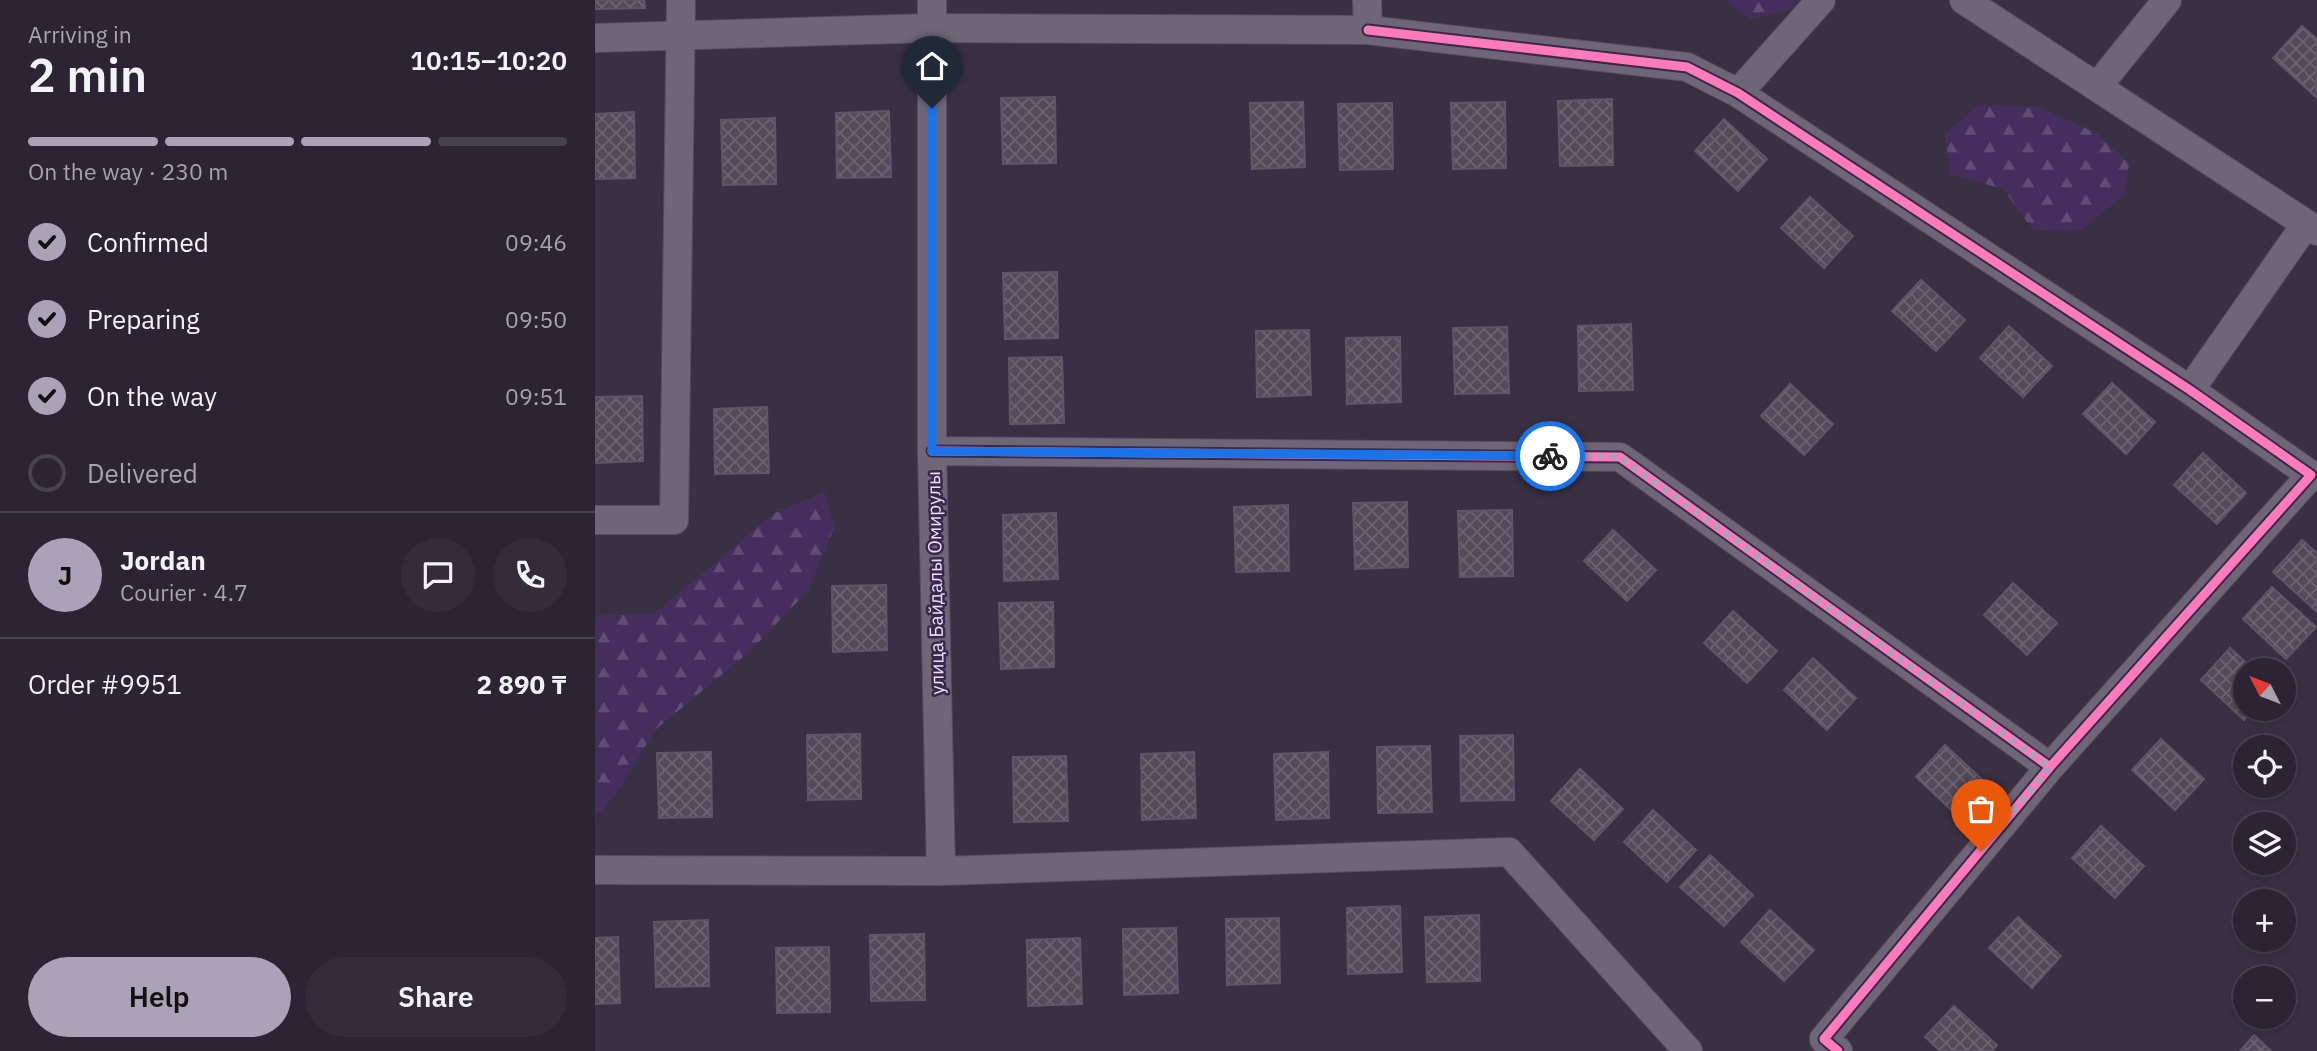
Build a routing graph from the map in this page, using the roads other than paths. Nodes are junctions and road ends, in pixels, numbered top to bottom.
1 (681, 0) edge
2 (932, 0) edge
3 (1367, 0) edge
4 (1821, 0) edge
5 (1964, 0) edge
6 (2167, 0) edge
7 (932, 28) junction
8 (1368, 30) junction
9 (680, 37) junction
10 (595, 38) edge
11 (2098, 88) junction
12 (1738, 93) junction
13 (2311, 227) edge
14 (2190, 390) junction
15 (932, 451) junction
16 (2315, 474) edge
17 (595, 520) edge
18 (2050, 767) junction
19 (595, 870) edge
20 (941, 871) junction
21 (1823, 1047) edge
22 (1688, 1051) edge

1 - 9 street
2 - 7 street, улица Байдалы Омирулы
3 - 8 street
4 - 12 street
5 - 11 street
6 - 11 street
7 - 8 street
7 - 9 street
7 - 15 street, улица Байдалы Омирулы
8 - 12 street
9 - 10 street
9 - 17 street
11 - 13 street
12 - 14 street
13 - 14 street
14 - 16 street
15 - 18 street
15 - 20 street, улица Байдалы Омирулы
16 - 18 street
18 - 21 street
19 - 20 street
20 - 22 street

